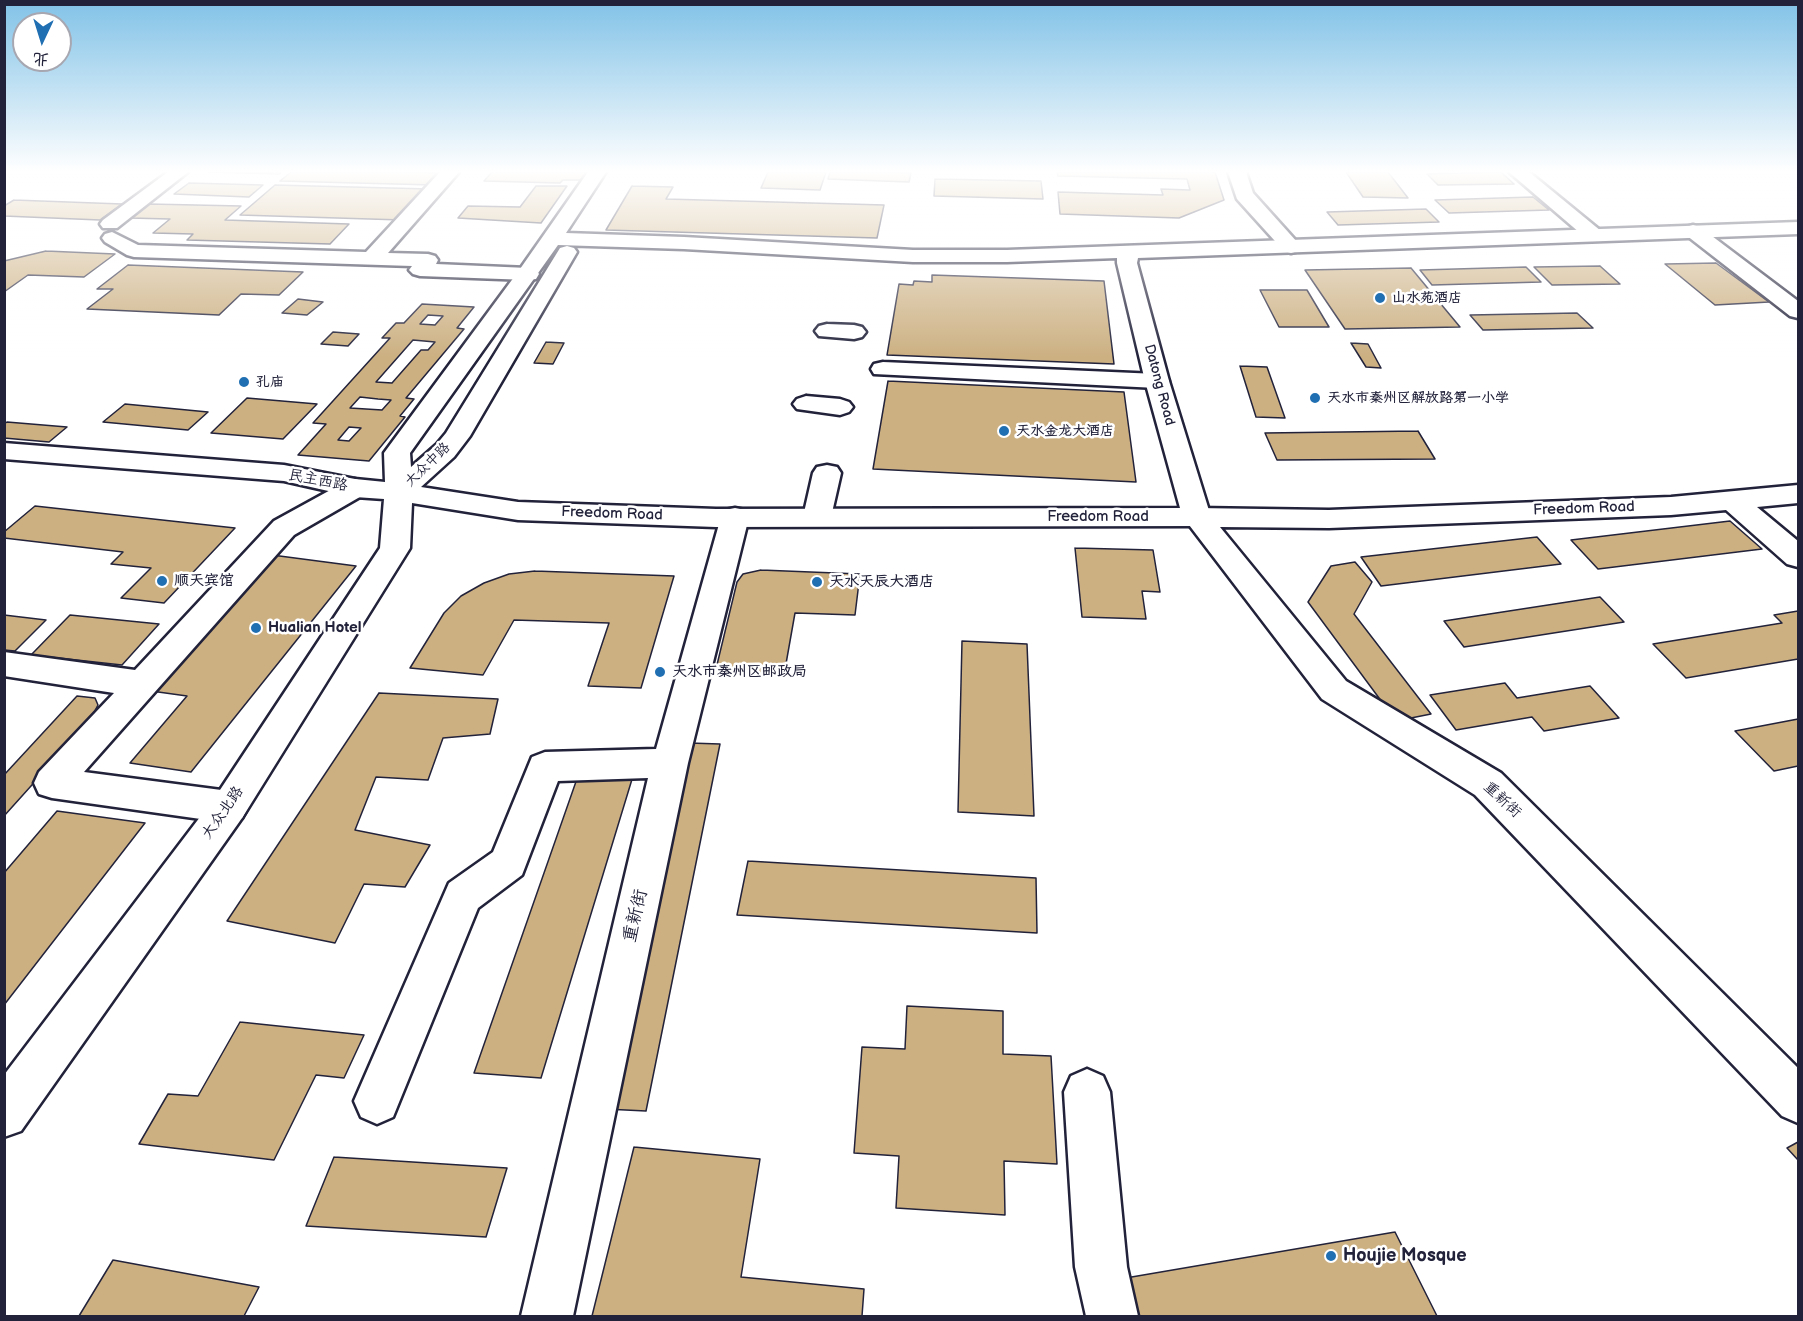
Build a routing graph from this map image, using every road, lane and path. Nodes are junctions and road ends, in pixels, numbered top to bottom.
1 (114, 234) edge
2 (394, 234) edge
3 (554, 234) edge
4 (578, 234) edge
5 (1279, 234) edge
6 (1627, 234) edge
7 (1696, 234) edge
8 (1594, 235) joint
9 (550, 239) junction
10 (574, 240) junction
11 (1291, 247) junction
12 (1129, 252) junction
13 (372, 258) junction
14 (528, 274) junction
15 (1798, 311) edge
16 (827, 331) dead end
17 (854, 332) dead end
18 (883, 369) dead end
19 (1157, 381) junction
20 (806, 404) dead end
21 (840, 406) dead end
22 (4, 452) edge
23 (4, 468) edge
24 (826, 473) dead end
25 (355, 488) junction
26 (399, 492) junction
27 (1798, 494) edge
28 (1732, 500) junction
29 (735, 517) junction
30 (817, 517) junction
31 (1197, 517) junction
32 (1798, 557) edge
33 (4, 664) edge
34 (142, 684) junction
35 (670, 763) junction
36 (229, 807) junction
37 (1087, 1092) dead end
38 (1798, 1100) edge
39 (377, 1101) dead end
40 (4, 1114) edge
41 (547, 1317) edge
42 (1112, 1317) edge

1 - 13 main road
2 - 13 main road
3 - 9 main road, 大众中路
4 - 10 main road, 大众中路
5 - 11 main road
6 - 8 main road
7 - 15 main road
8 - 11 main road
9 - 10 main road
9 - 14 main road, 大众中路
10 - 12 main road
10 - 26 main road, 大众中路
11 - 12 main road
12 - 19 main road, Datong Road
13 - 14 main road
14 - 26 main road, 大众中路
16 - 17 main road
18 - 19 main road
19 - 31 main road, Datong Road
20 - 21 main road
22 - 25 main road, 民主西路
23 - 25 main road, 民主西路
24 - 30 main road
25 - 26 main road, Freedom Road
25 - 34 main road
26 - 29 main road, Freedom Road
26 - 36 main road, 大众北路
27 - 28 main road, Freedom Road
28 - 31 main road, Freedom Road
28 - 32 main road
29 - 30 main road, Freedom Road
29 - 35 main road, 重新街
30 - 31 main road, Freedom Road
31 - 38 main road, 重新街
33 - 34 main road
34 - 36 main road
35 - 39 main road
35 - 41 main road, 重新街
36 - 40 main road, 大众北路
37 - 42 main road

